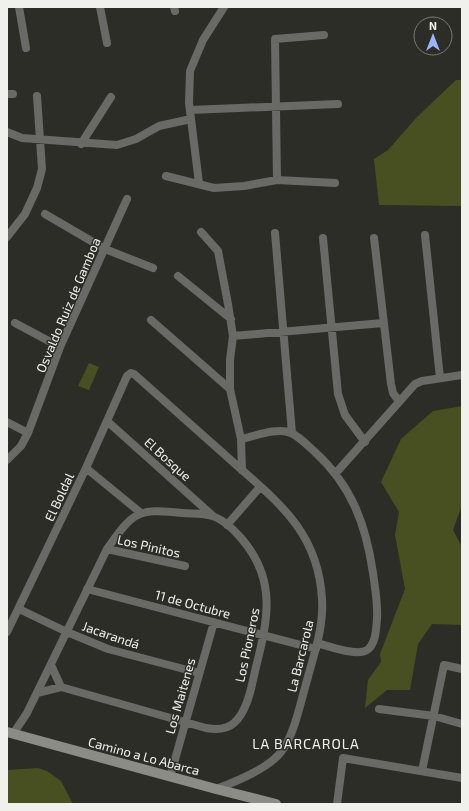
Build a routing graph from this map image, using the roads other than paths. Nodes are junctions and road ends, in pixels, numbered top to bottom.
1 (19, 7) edge
2 (100, 7) edge
3 (223, 8) edge
4 (324, 35) dead end
5 (107, 43) dead end
6 (26, 48) dead end
7 (37, 96) dead end
8 (111, 97) dead end
9 (338, 104) dead end
10 (276, 107) junction
11 (190, 110) junction
12 (191, 119) junction
13 (7, 132) edge
14 (40, 139) junction
15 (81, 144) junction
16 (166, 176) dead end
17 (277, 180) junction
18 (335, 183) dead end
19 (199, 184) junction
20 (127, 200) dead end
21 (45, 214) dead end
22 (201, 232) dead end
23 (275, 234) dead end
24 (425, 235) dead end
25 (7, 237) edge
26 (323, 238) dead end
27 (374, 238) dead end
28 (105, 249) junction
29 (154, 268) dead end
30 (178, 276) dead end
31 (231, 319) junction
32 (151, 320) dead end
33 (15, 323) dead end
34 (383, 323) junction
35 (332, 328) junction
36 (284, 332) junction
37 (233, 336) junction
38 (60, 347) junction
39 (131, 373) joint
40 (462, 375) edge
41 (440, 378) junction
42 (230, 389) junction
43 (398, 401) junction
44 (107, 421) junction
45 (7, 422) edge
46 (28, 433) junction
47 (292, 433) junction
48 (241, 439) junction
49 (365, 442) junction
50 (7, 460) edge
51 (86, 468) junction
52 (242, 470) junction
53 (335, 474) junction
54 (260, 487) junction
55 (140, 513) junction
56 (213, 516) junction
57 (227, 525) junction
58 (108, 549) junction
59 (185, 566) dead end
60 (88, 589) junction
61 (19, 609) junction
62 (214, 622) junction
63 (7, 632) edge
64 (67, 632) junction
65 (264, 635) junction
66 (317, 646) junction
67 (51, 665) junction
68 (462, 669) edge
69 (199, 673) junction
70 (61, 687) junction
71 (37, 693) junction
72 (379, 709) dead end
73 (434, 716) junction
74 (185, 722) junction
75 (462, 724) edge
76 (10, 733) edge
77 (422, 771) junction
78 (170, 777) junction
79 (462, 778) edge
80 (216, 790) junction
81 (252, 801) edge
82 (276, 804) edge
83 (337, 804) edge

1 - 6 street
2 - 5 street
3 - 11 street
4 - 10 street
7 - 14 street
8 - 15 street
9 - 10 street
10 - 11 street
10 - 17 street
11 - 12 street
12 - 15 street
12 - 19 street
13 - 14 street
14 - 15 street
14 - 25 street
16 - 19 street
17 - 18 street
17 - 19 street
20 - 28 street, Osvaldo Ruiz de Gamboa
21 - 28 street
22 - 31 street
23 - 36 street
24 - 41 street
26 - 35 street
27 - 34 street
28 - 29 street
28 - 38 street, Osvaldo Ruiz de Gamboa
30 - 31 street
31 - 37 street
32 - 42 street
33 - 38 street
34 - 35 street
34 - 43 street
35 - 36 street
35 - 49 street
36 - 37 street
36 - 47 street
37 - 42 street
38 - 46 street, Osvaldo Ruiz de Gamboa
39 - 44 street, El Boldal
39 - 52 street, La Barcarola
40 - 41 street
41 - 43 street
42 - 48 street
43 - 49 street
44 - 51 street, El Boldal
44 - 56 street, El Bosque
45 - 46 street
46 - 50 street, Osvaldo Ruiz de Gamboa
47 - 48 street
47 - 53 street, 11 de Octubre
48 - 52 street
49 - 53 street
51 - 55 street
51 - 61 street, El Boldal
52 - 54 street, La Barcarola
53 - 66 street, 11 de Octubre
54 - 57 street
54 - 66 street, La Barcarola
55 - 56 street, Los Pioneros
55 - 58 street
56 - 57 street, Los Pioneros
57 - 65 street, Los Pioneros
58 - 59 street, Los Pinitos
58 - 60 street
60 - 62 street, 11 de Octubre
60 - 64 street
61 - 63 street, El Boldal
61 - 64 street, Jacarandá
62 - 65 street, 11 de Octubre
62 - 69 street, Los Maitenes
64 - 67 street
64 - 69 street, Jacarandá
65 - 66 street, 11 de Octubre
65 - 74 street, Los Pioneros
66 - 80 street, La Barcarola
67 - 70 street
67 - 71 street
68 - 73 street
69 - 74 street, Los Maitenes
70 - 71 street, Los Pioneros
70 - 74 street, Los Pioneros
71 - 76 street
72 - 73 street
73 - 75 street
73 - 77 street
74 - 78 street, Los Maitenes
76 - 78 main road, Camino a Lo Abarca
77 - 79 street
77 - 83 street
78 - 80 main road, Camino a Lo Abarca
80 - 81 main road, Camino a Lo Abarca
81 - 82 main road, Camino a Lo Abarca

